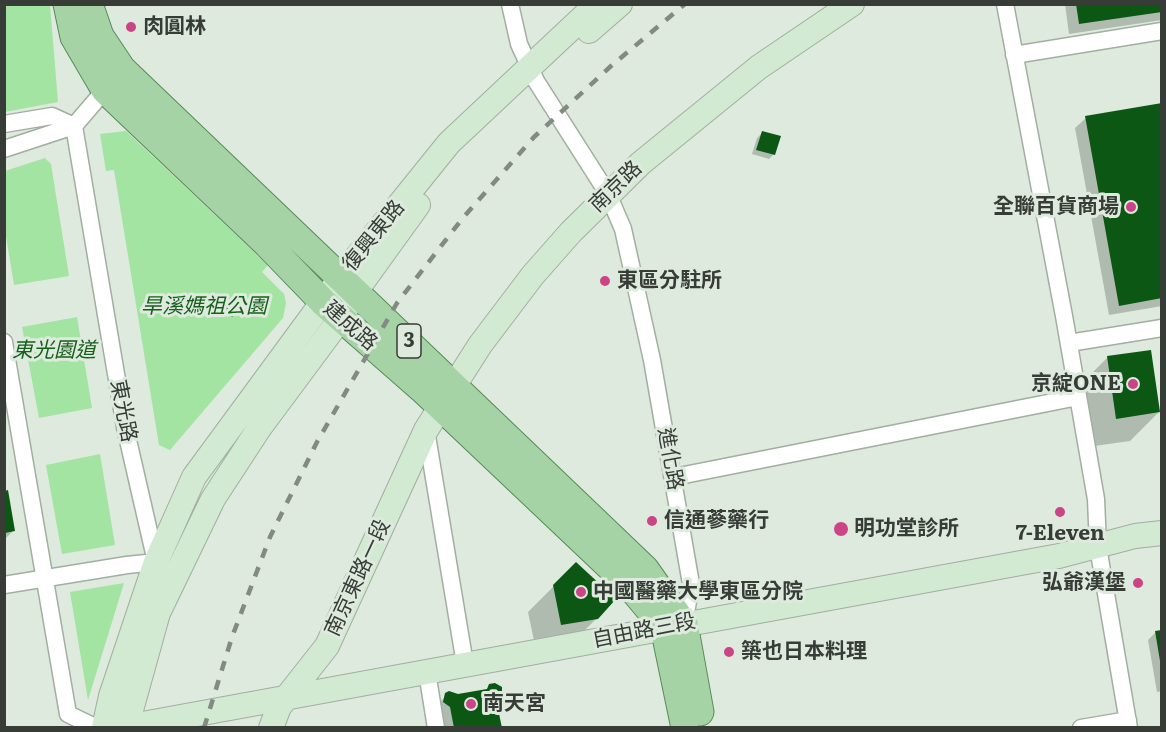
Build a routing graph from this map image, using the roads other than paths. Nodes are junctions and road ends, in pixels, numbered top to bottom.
1 (67, 4) edge
2 (89, 4) edge
3 (510, 4) edge
4 (597, 4) edge
5 (620, 4) edge
6 (852, 4) edge
7 (1005, 4) edge
8 (1161, 31) edge
9 (1014, 55) junction
10 (122, 69) junction
11 (532, 73) junction
12 (105, 90) junction
13 (4, 124) edge
14 (74, 126) junction
15 (4, 149) edge
16 (608, 195) junction
17 (348, 284) junction
18 (333, 310) junction
19 (1161, 328) edge
20 (4, 342) edge
21 (1069, 343) junction
22 (1078, 397) junction
23 (438, 410) junction
24 (674, 477) junction
25 (1161, 533) edge
26 (1098, 547) junction
27 (156, 562) junction
28 (45, 579) junction
29 (4, 585) edge
30 (674, 625) junction
31 (465, 664) junction
32 (427, 672) junction
33 (290, 696) junction
34 (1129, 724) edge
35 (119, 727) edge
36 (97, 728) edge
37 (271, 728) edge
38 (436, 728) edge
39 (685, 728) edge
40 (703, 728) edge
41 (1081, 728) edge

1 - 12 main road, 建成路 / 3
2 - 10 main road, 建成路 / 3
3 - 11 street, 進化路
4 - 11 street, 復興東路
5 - 11 street, 復興東路
6 - 16 street, 南京路
7 - 9 street
8 - 9 street
9 - 21 street
10 - 12 street
10 - 17 main road, 建成路 / 3
11 - 16 street, 進化路
11 - 17 street, 復興東路
12 - 14 street
12 - 18 main road, 建成路 / 3
13 - 14 street
14 - 15 street
14 - 27 street, 東光路
16 - 23 street, 南京路
16 - 24 street, 進化路
17 - 18 street, 復興東路
17 - 23 main road, 建成路 / 3
18 - 23 main road, 建成路 / 3
18 - 27 street, 復興東路
18 - 35 street, 復興東路
19 - 21 street
20 - 28 street
21 - 22 street
22 - 24 street
22 - 26 street
23 - 30 main road, 建成路 / 3
23 - 31 street
23 - 33 street, 南京東路一段
24 - 30 street, 進化路
25 - 26 street, 自由路三段
26 - 30 street, 自由路三段
26 - 34 street
27 - 28 street
27 - 35 street
28 - 29 street
28 - 36 street
30 - 31 street, 自由路三段
30 - 39 main road, 進化路 / 3
30 - 40 main road, 進化路 / 3
31 - 32 street, 自由路三段
32 - 33 street, 自由路三段
32 - 38 street
33 - 35 street, 自由路三段
33 - 37 street, 南京東路一段
34 - 41 street

